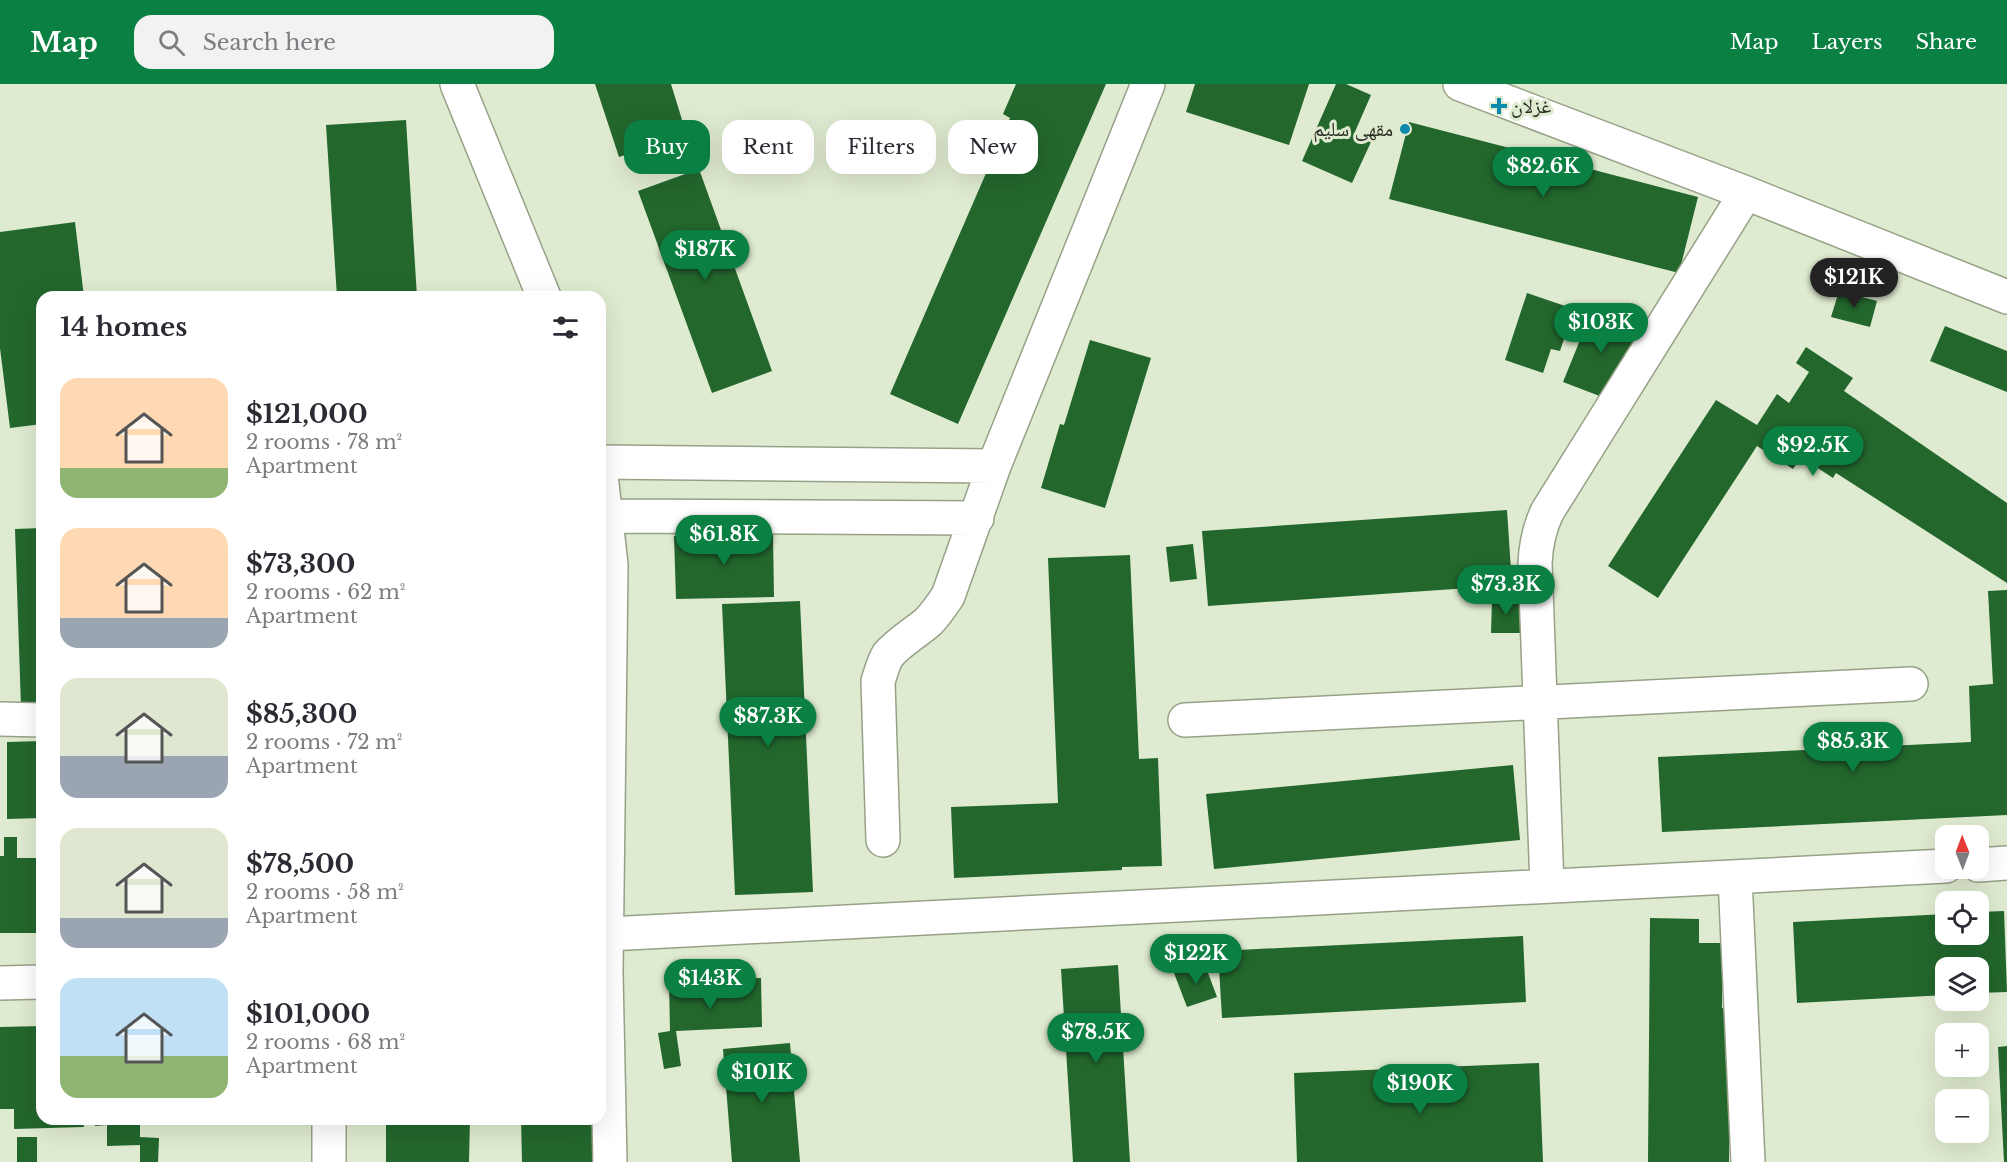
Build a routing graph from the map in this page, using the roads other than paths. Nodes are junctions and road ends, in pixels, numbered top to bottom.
1 (457, 84) edge
2 (1148, 84) edge
3 (1460, 84) edge
4 (1746, 193) junction
5 (542, 291) edge
6 (2007, 297) edge
7 (606, 464) edge
8 (994, 466) junction
9 (606, 516) joint
10 (977, 518) junction
11 (1911, 684) dead end
12 (606, 698) edge
13 (1540, 702) junction
14 (0, 719) edge
15 (36, 720) edge
16 (1185, 720) dead end
17 (606, 794) edge
18 (883, 840) dead end
19 (2007, 863) edge
20 (1989, 864) edge
21 (1935, 867) edge
22 (1735, 877) junction
23 (1547, 886) junction
24 (608, 933) junction
25 (606, 949) edge
26 (36, 982) edge
27 (0, 983) edge
28 (606, 1054) edge
29 (329, 1125) edge
30 (329, 1162) edge
31 (610, 1162) edge
32 (1748, 1162) edge

1 - 5 street
2 - 8 street
3 - 4 street
4 - 6 street
4 - 13 street
7 - 8 street
8 - 10 street
9 - 10 street
9 - 12 street
10 - 18 street
11 - 13 street
13 - 16 street
13 - 23 street
14 - 15 street
17 - 24 street
19 - 20 street
21 - 22 street
22 - 23 street
22 - 32 street
23 - 24 street
24 - 25 street
26 - 27 street
28 - 31 street
29 - 30 street

